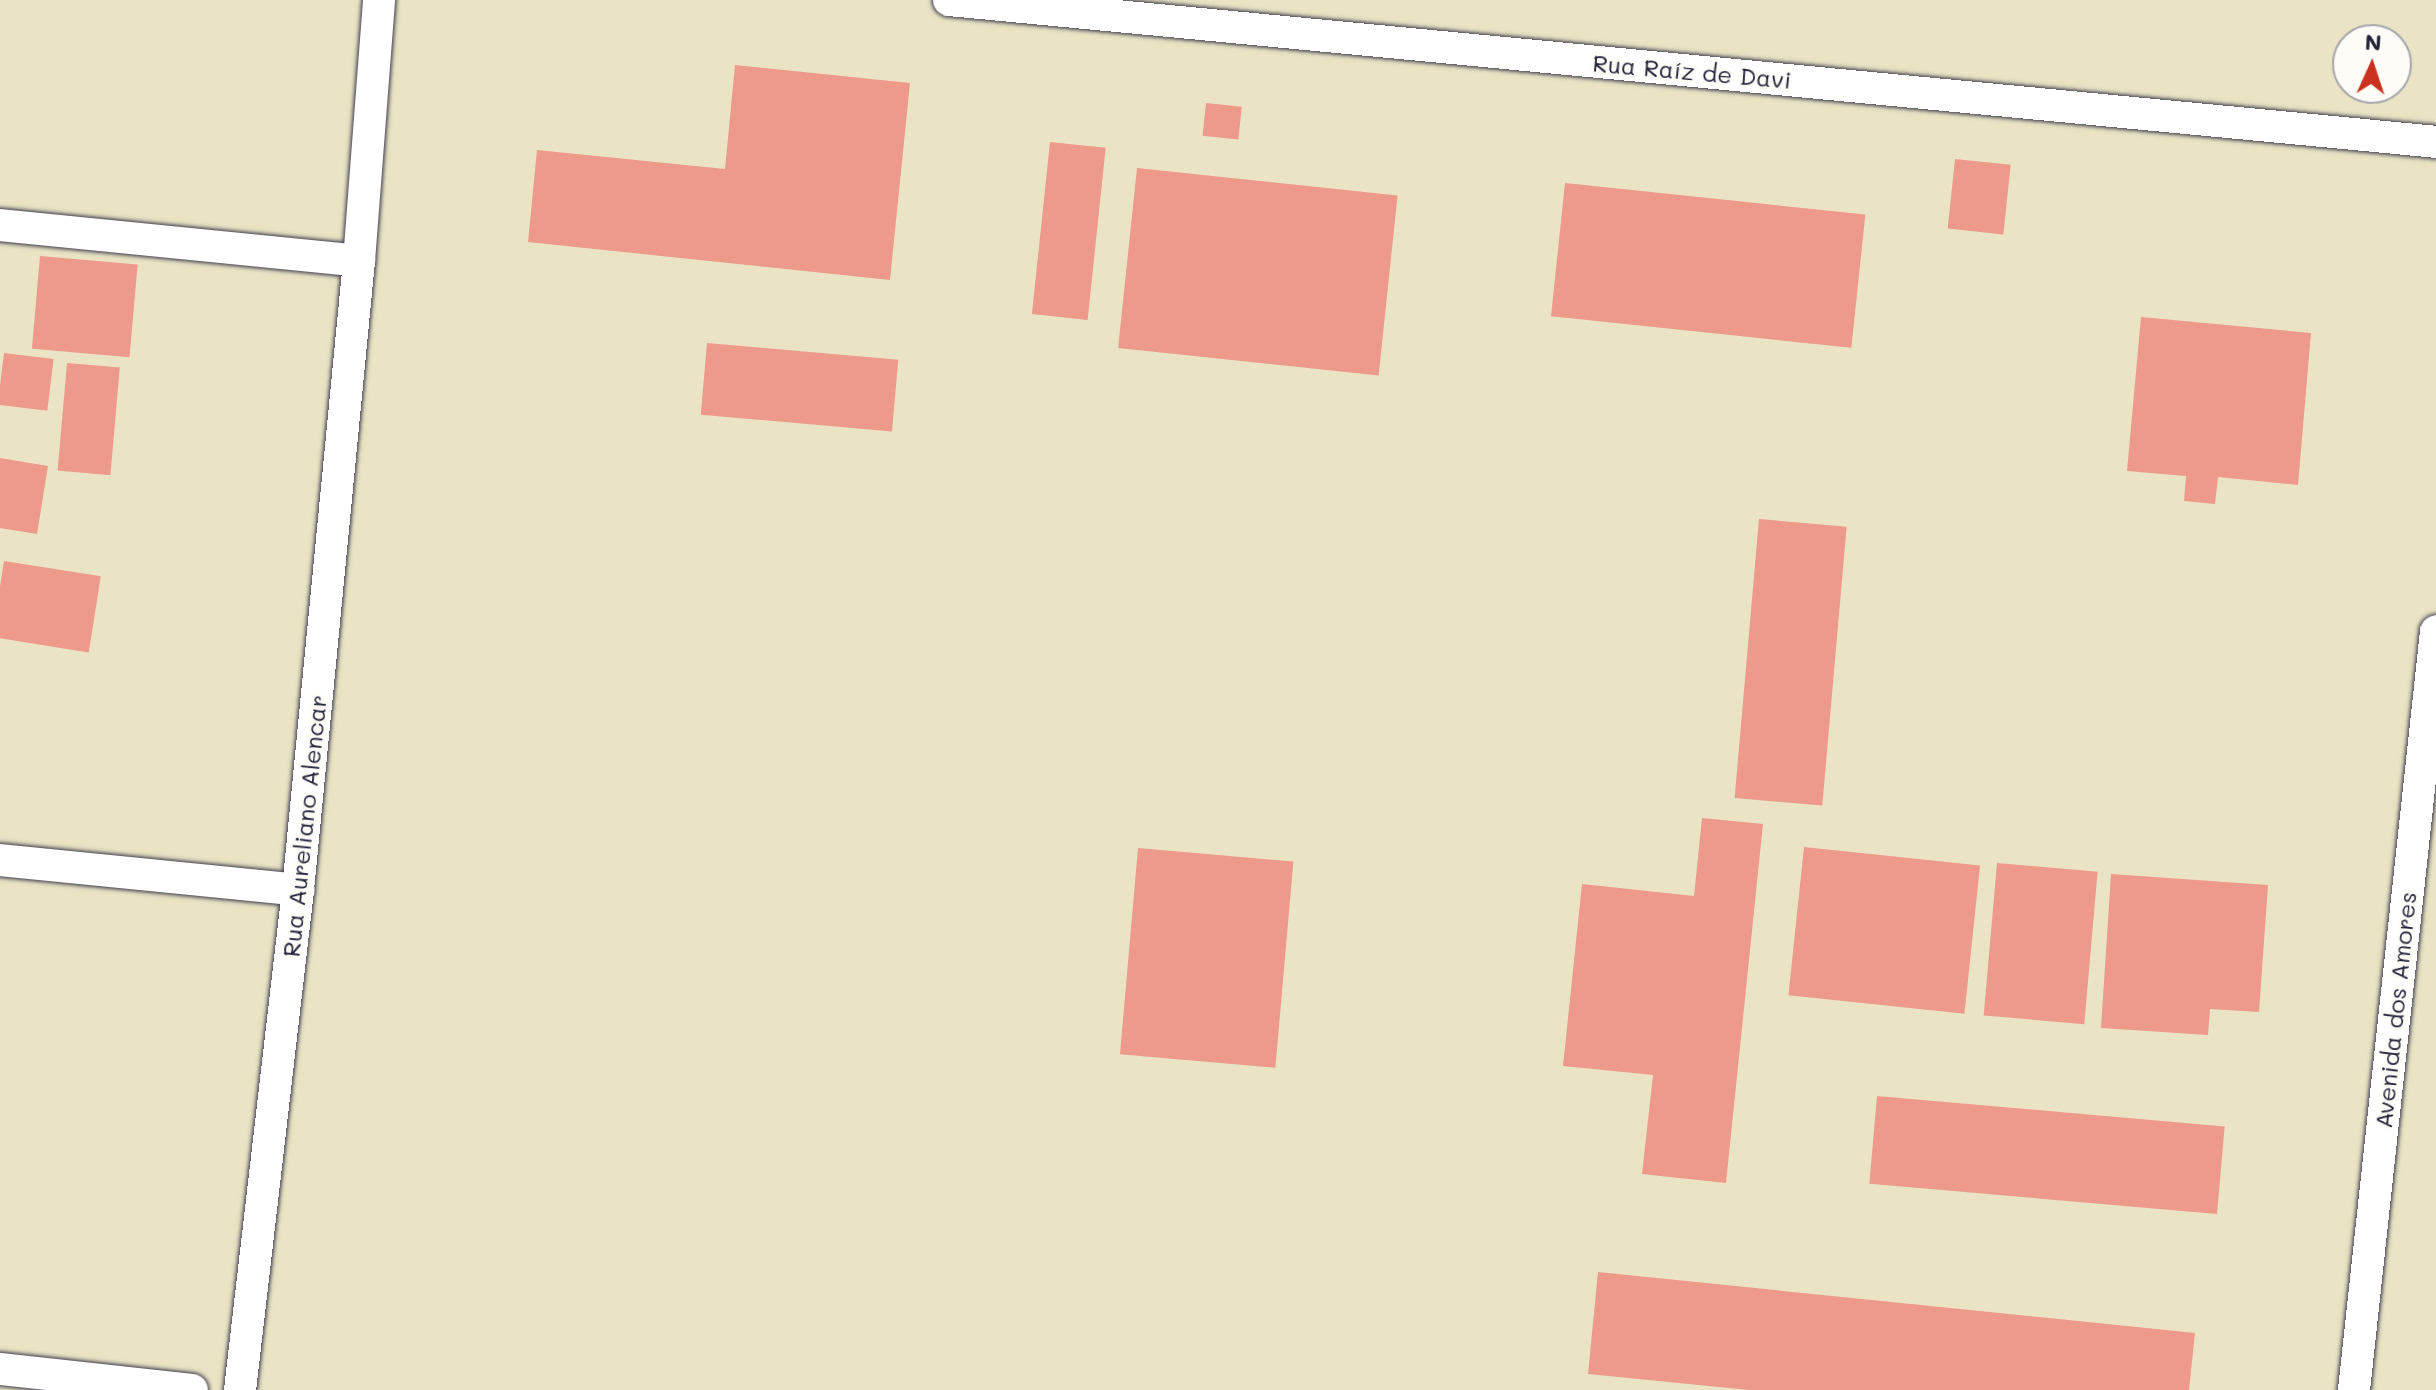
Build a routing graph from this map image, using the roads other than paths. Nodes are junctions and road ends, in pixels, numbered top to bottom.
1 (379, 0) edge
2 (949, 0) edge
3 (2436, 142) edge
4 (0, 225) edge
5 (359, 261) junction
6 (2436, 631) edge
7 (0, 860) edge
8 (298, 890) junction
9 (0, 1369) edge
10 (192, 1390) edge
11 (240, 1390) edge
12 (2354, 1390) edge

1 - 5 street, Rua Aureliano Alencar
2 - 3 street, Rua Raíz de Davi
4 - 5 street
5 - 8 street, Rua Aureliano Alencar
6 - 12 street, Avenida dos Amores
7 - 8 street
8 - 11 street, Rua Aureliano Alencar
9 - 10 street

